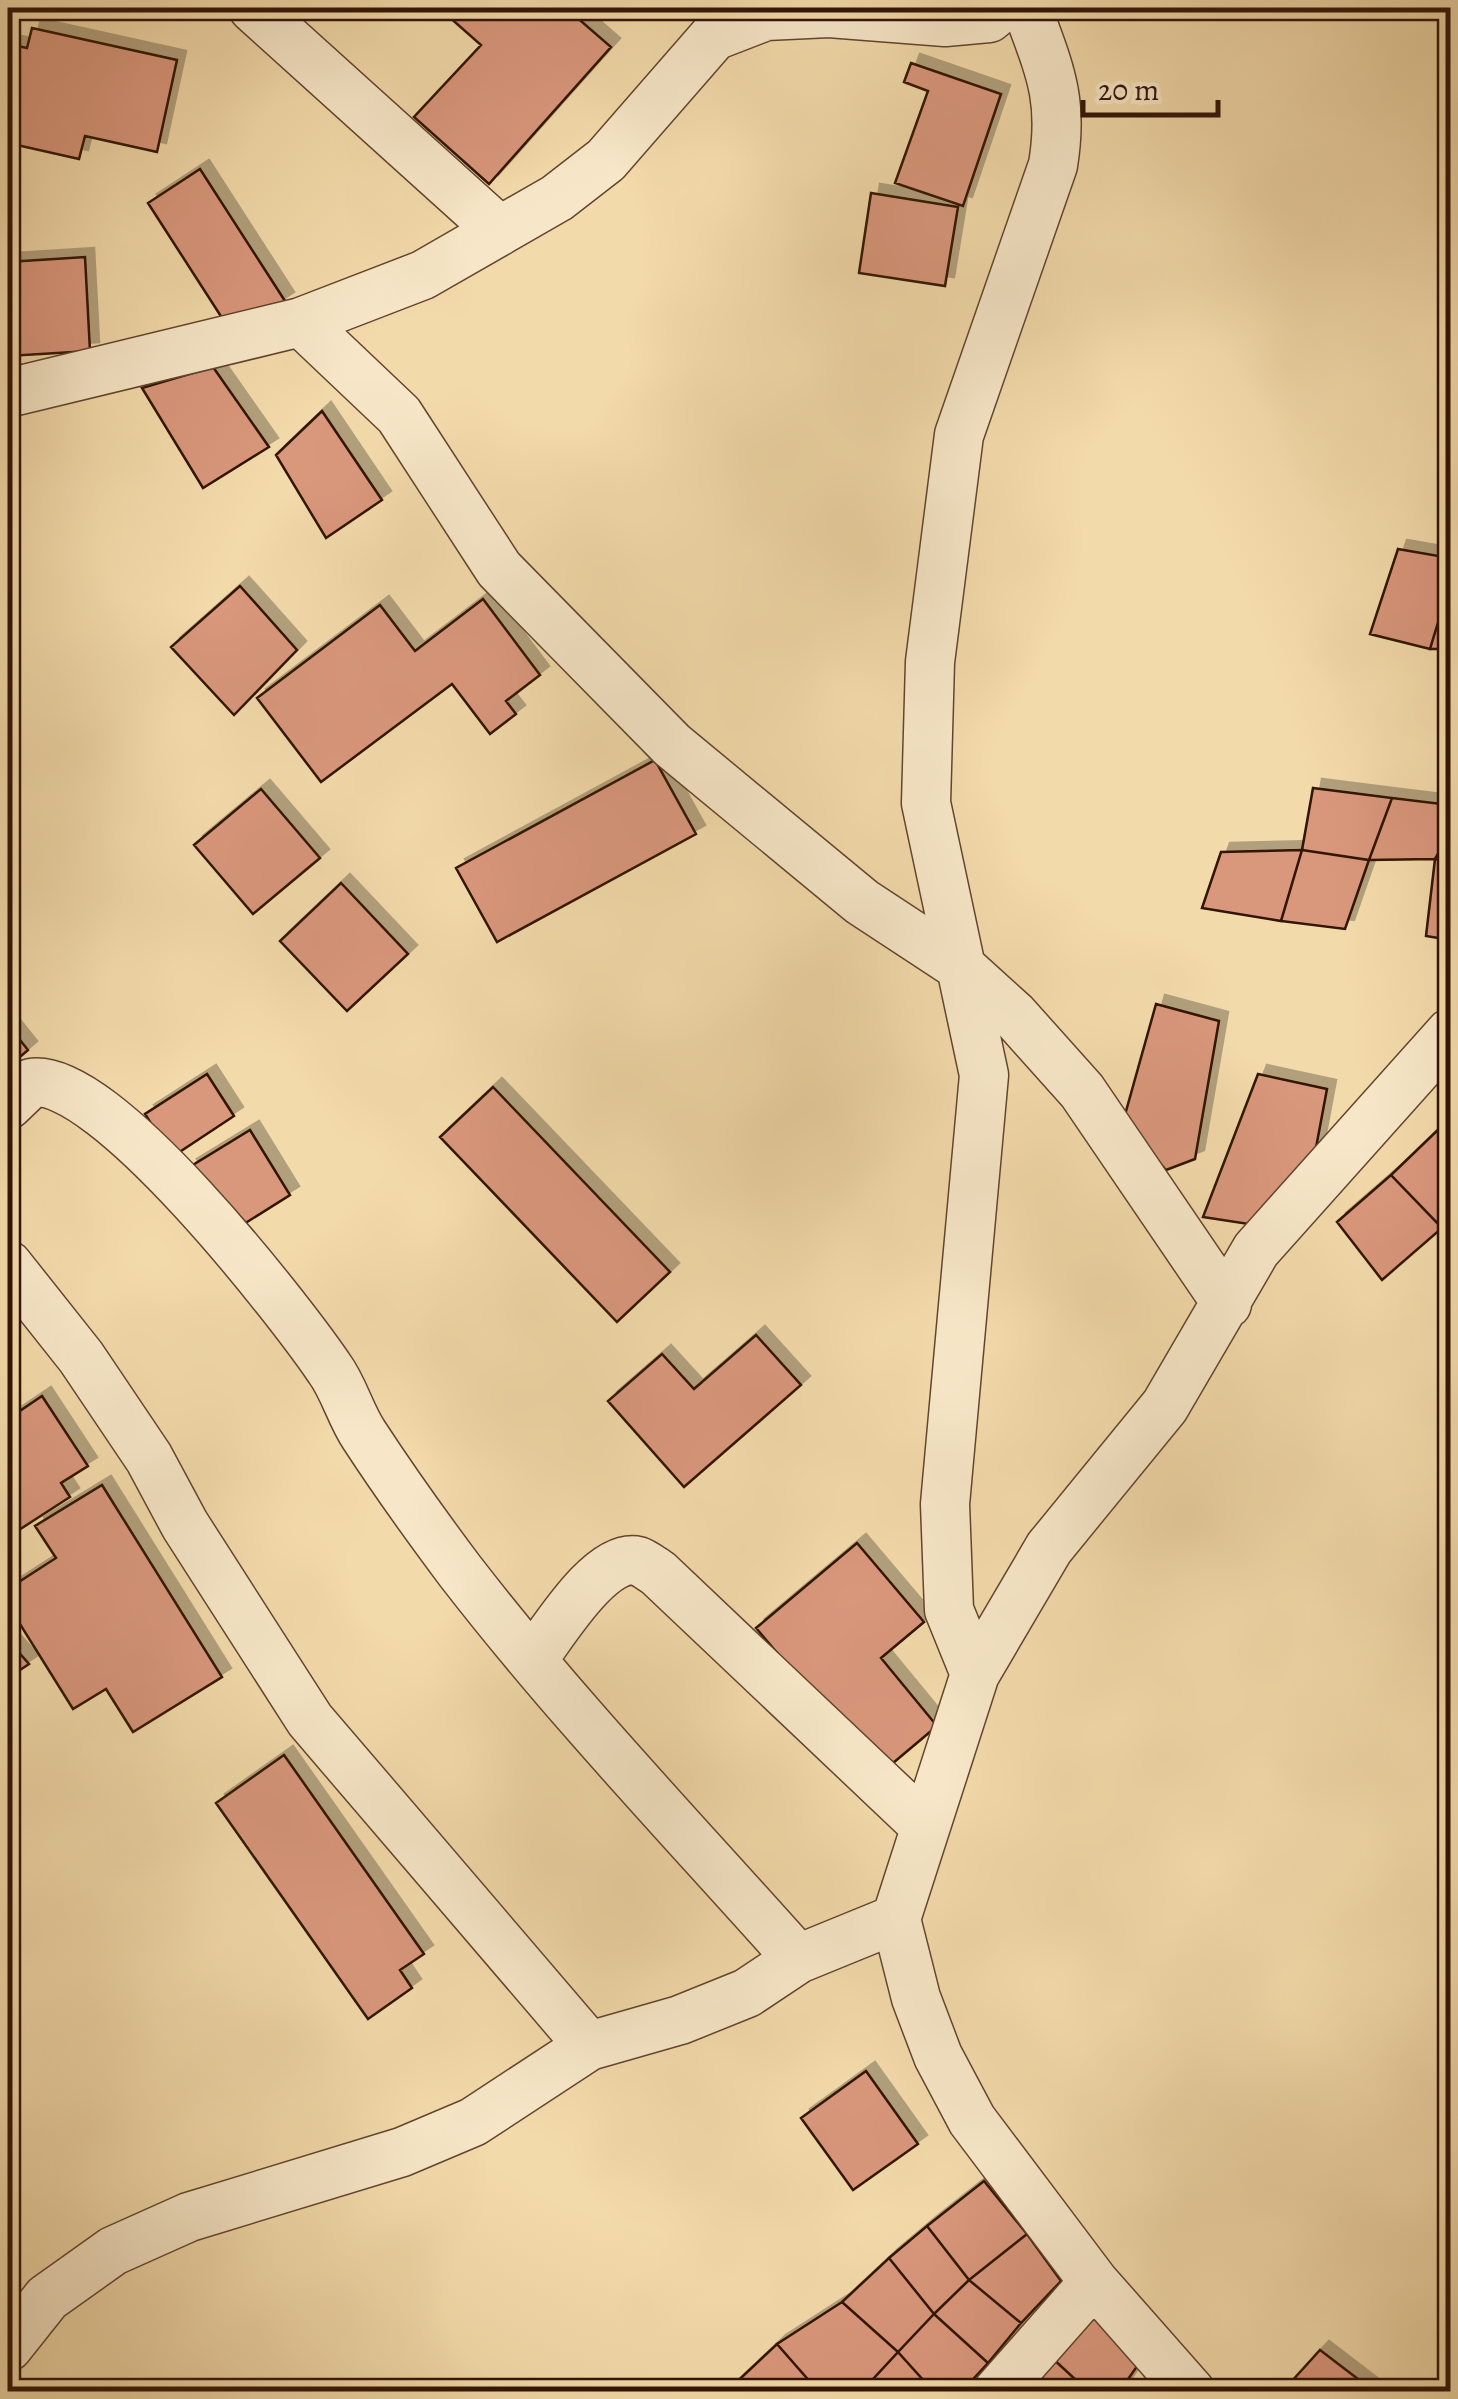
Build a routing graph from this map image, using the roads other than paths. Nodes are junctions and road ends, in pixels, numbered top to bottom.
1 (253, 8) edge
2 (1001, 8) edge
3 (1027, 8) edge
4 (500, 231) junction
5 (302, 322) junction
6 (8, 393) edge
7 (961, 967) junction
8 (1450, 1034) edge
9 (8, 1105) edge
10 (8, 1265) edge
11 (1227, 1304) junction
12 (533, 1659) junction
13 (974, 1674) junction
14 (924, 1826) junction
15 (896, 1918) junction
16 (798, 1959) junction
17 (589, 2046) junction
18 (1094, 2282) junction
19 (8, 2347) edge
20 (997, 2392) edge
21 (1190, 2392) edge

1 - 4 street
2 - 4 street
3 - 7 street
4 - 5 street
5 - 6 street
5 - 7 street
7 - 11 street
7 - 13 street
8 - 11 street
9 - 12 street
10 - 17 street
11 - 13 street
12 - 14 street
12 - 16 street
13 - 14 street
14 - 15 street
15 - 16 street
15 - 18 street
16 - 17 street
17 - 19 street
18 - 20 street
18 - 21 street

